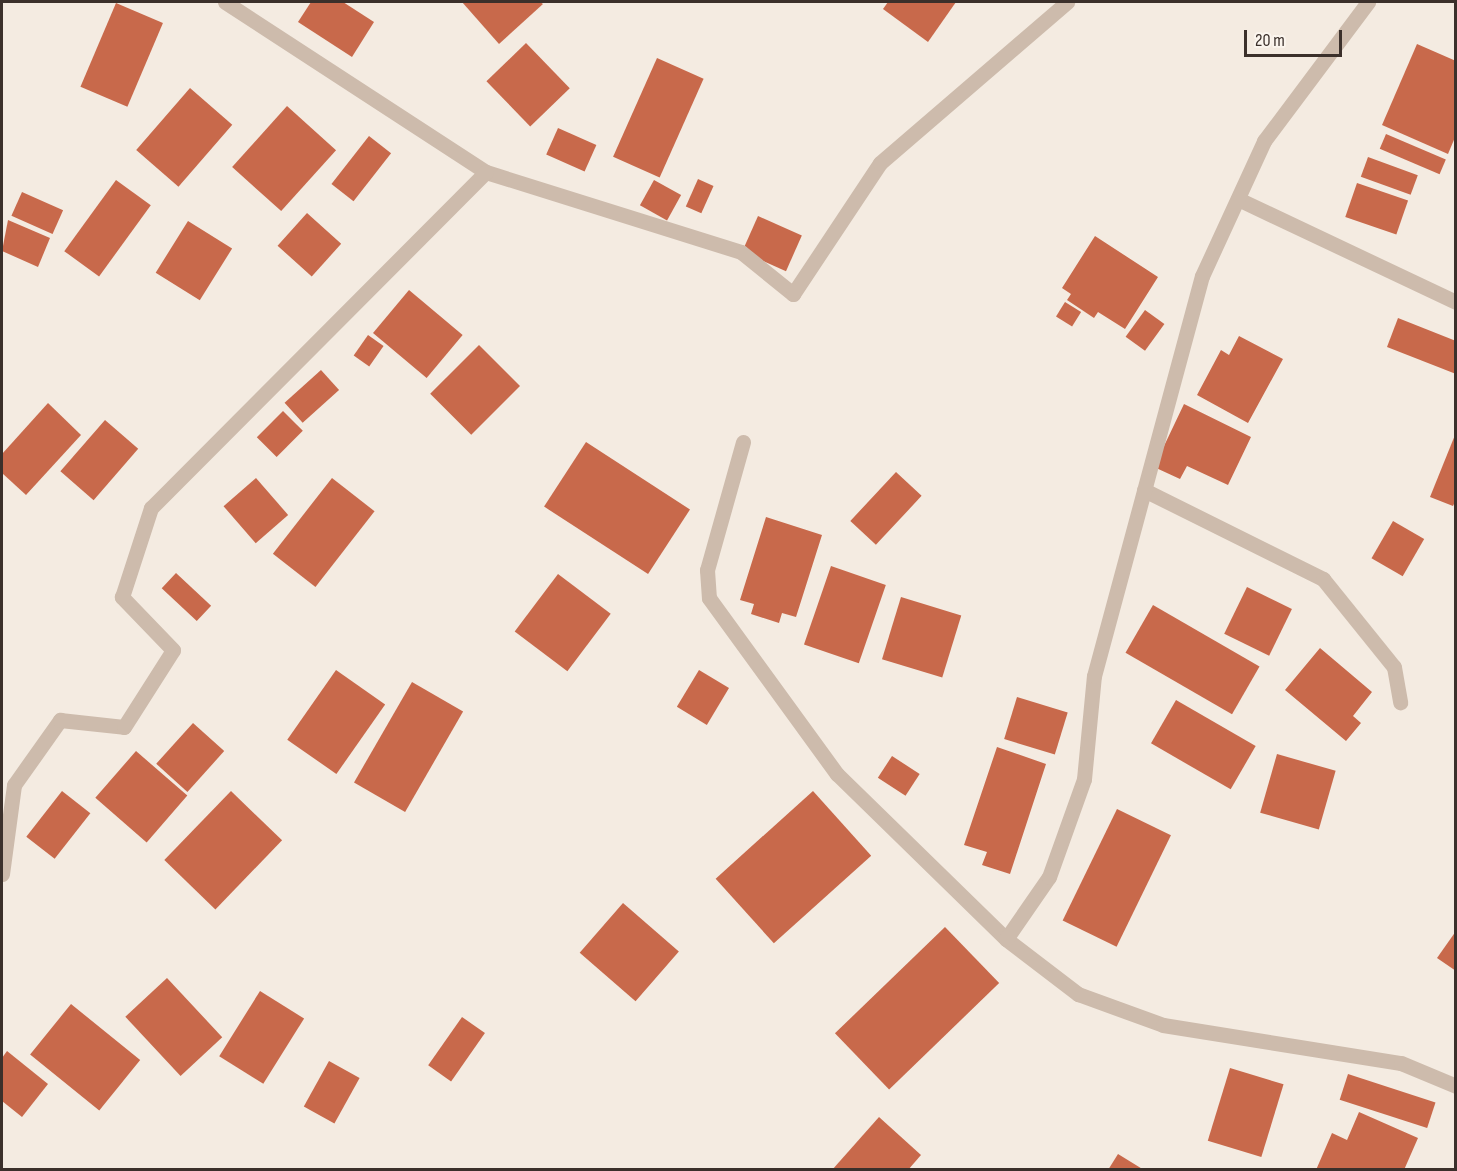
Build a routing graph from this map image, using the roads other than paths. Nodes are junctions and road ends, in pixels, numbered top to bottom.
1 (225, 2) edge
2 (1067, 2) edge
3 (1368, 2) edge
4 (486, 172) junction
5 (1238, 199) junction
6 (1455, 302) edge
7 (743, 442) dead end
8 (1144, 489) junction
9 (1400, 702) dead end
10 (2, 872) edge
11 (1006, 939) junction
12 (1455, 1086) edge

1 - 4 street
2 - 4 street
3 - 5 street
4 - 10 street
5 - 6 street
5 - 8 street
7 - 11 street
8 - 9 street
8 - 11 street
11 - 12 street

